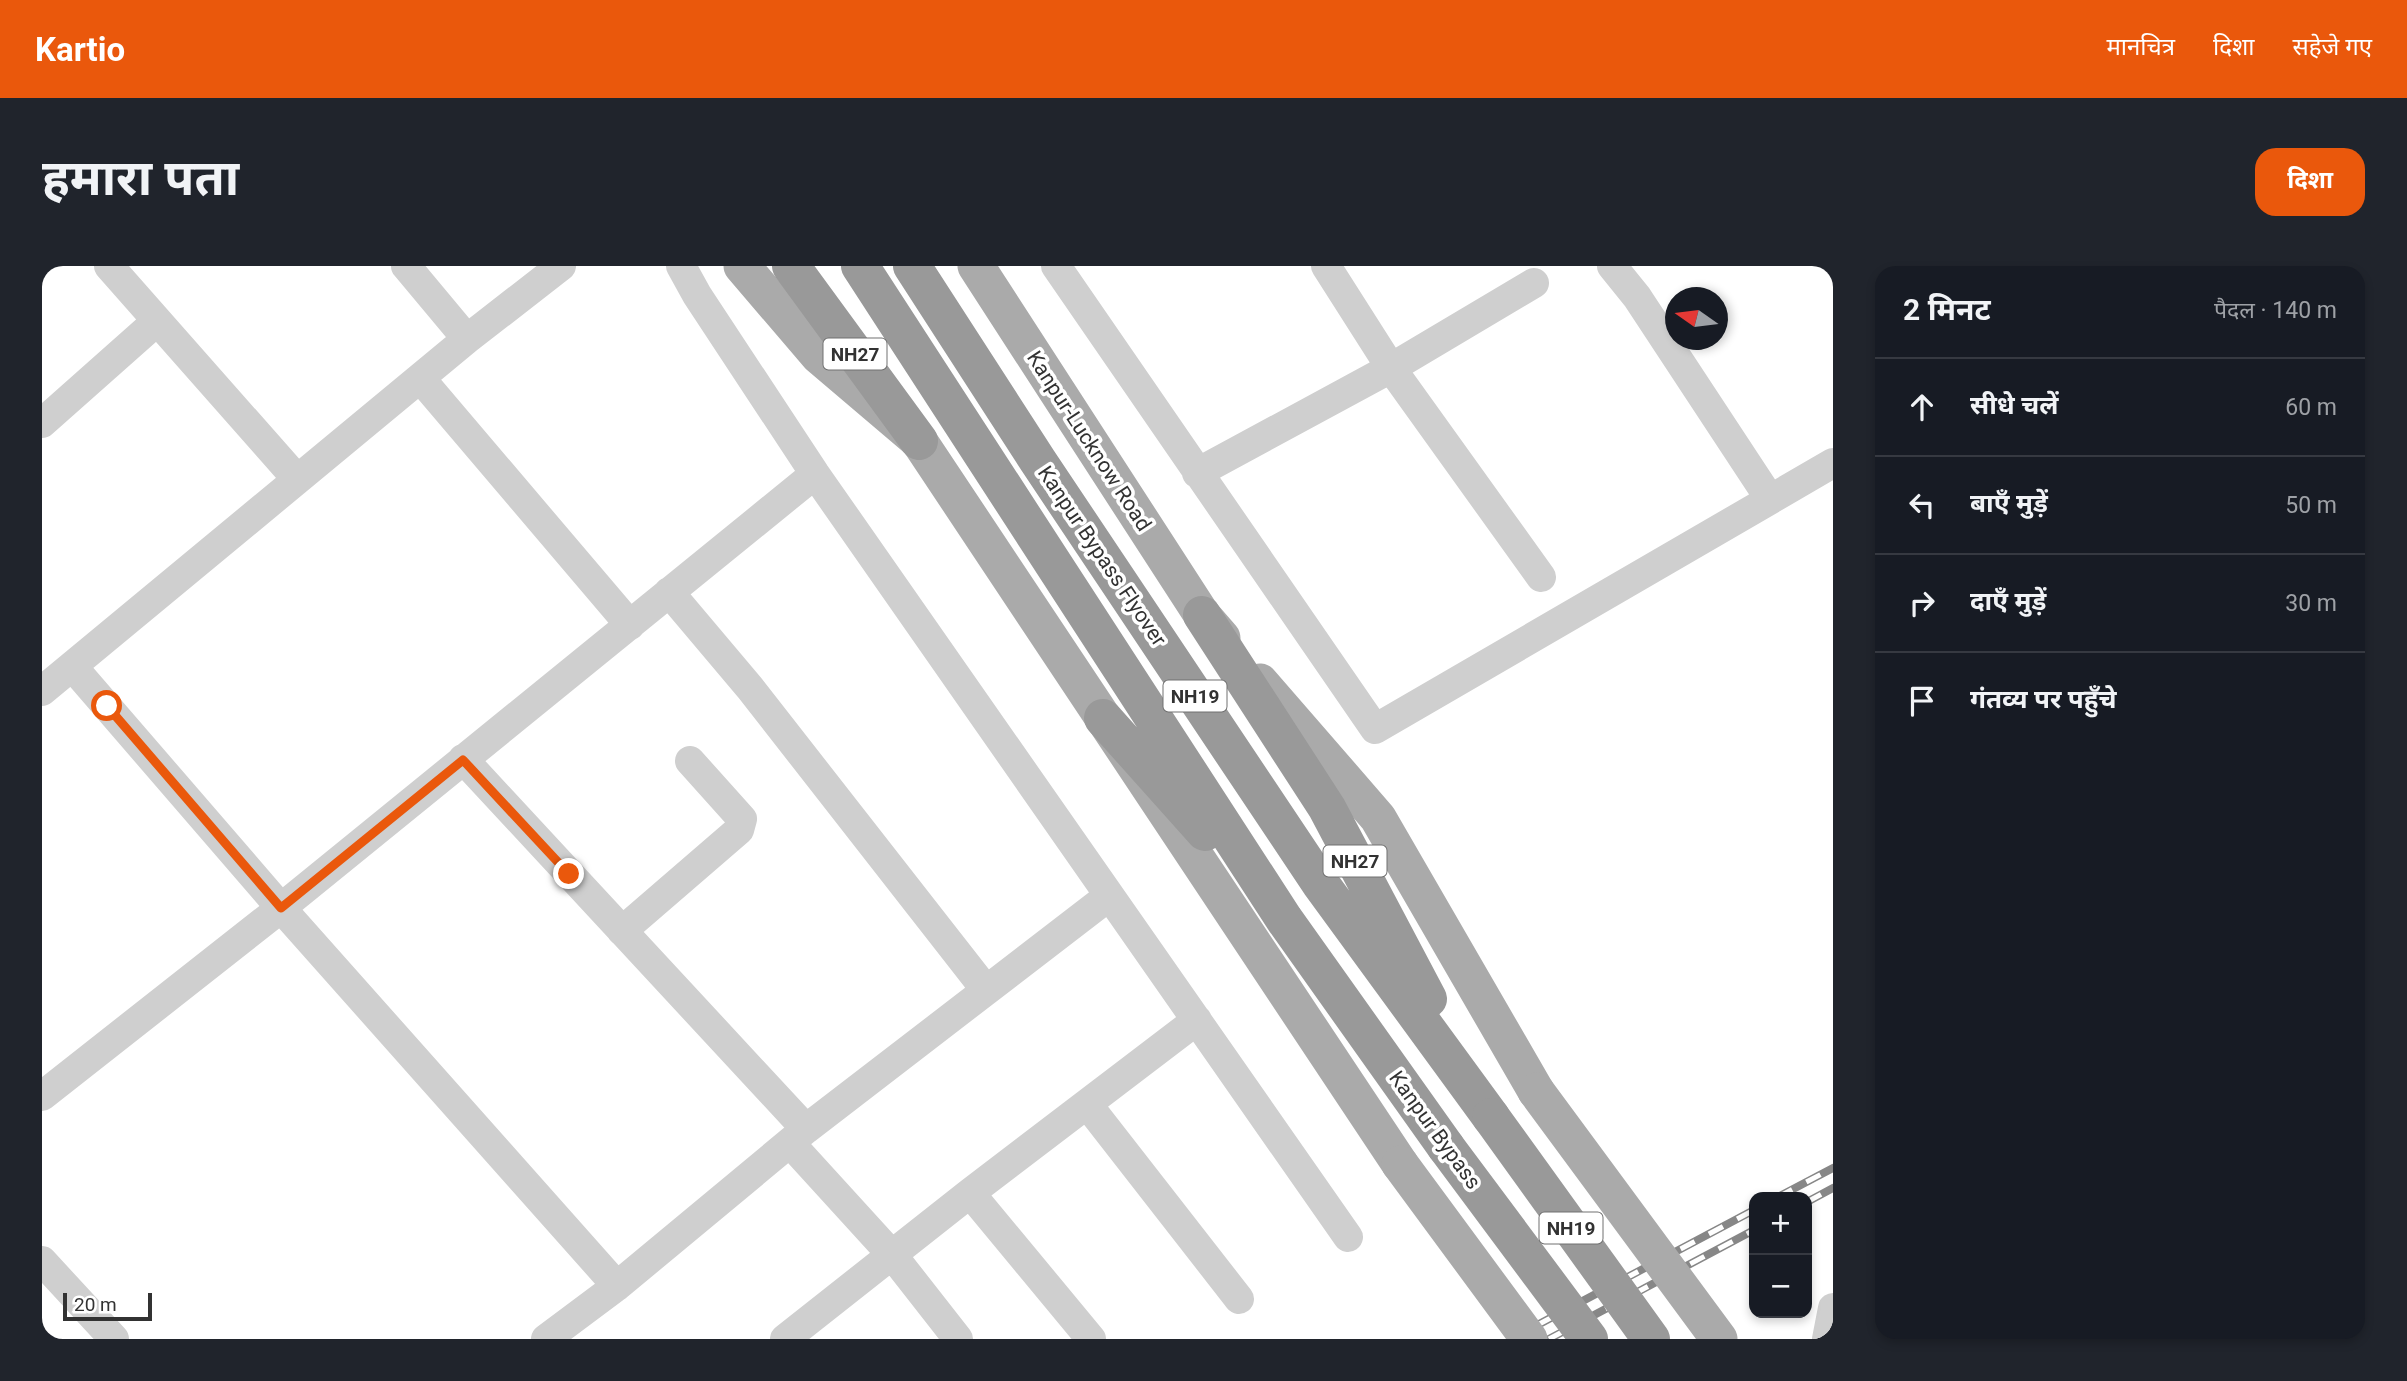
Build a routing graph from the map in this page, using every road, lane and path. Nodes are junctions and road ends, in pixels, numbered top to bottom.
1 (109, 266) edge
2 (406, 266) edge
3 (561, 266) edge
4 (681, 266) edge
5 (791, 266) edge
6 (860, 266) edge
7 (912, 266) edge
8 (976, 266) edge
9 (1056, 266) edge
10 (1326, 266) edge
11 (1612, 266) edge
12 (744, 269) edge
13 (1534, 284) dead end
14 (157, 321) junction
15 (467, 339) junction
16 (1391, 368) junction
17 (420, 378) junction
18 (42, 423) edge
19 (919, 441) junction
20 (1833, 463) edge
21 (1198, 473) junction
22 (816, 474) junction
23 (297, 480) junction
24 (1770, 499) junction
25 (1541, 577) dead end
26 (669, 592) junction
27 (1202, 615) junction
28 (630, 625) junction
29 (72, 666) junction
30 (42, 691) edge
31 (1102, 718) junction
32 (463, 760) junction
33 (690, 761) dead end
34 (1109, 896) junction
35 (281, 908) junction
36 (1284, 919) junction
37 (622, 931) junction
38 (986, 990) junction
39 (1197, 1020) junction
40 (42, 1096) edge
41 (1087, 1104) junction
42 (1492, 1117) junction
43 (798, 1136) junction
44 (970, 1193) junction
45 (1348, 1237) dead end
46 (892, 1256) junction
47 (42, 1261) edge
48 (617, 1286) junction
49 (1239, 1298) dead end
50 (1833, 1308) edge
51 (114, 1339) edge
52 (546, 1339) edge
53 (785, 1339) edge
54 (958, 1339) edge
55 (1091, 1339) edge
56 (1529, 1339) edge
57 (1589, 1339) edge
58 (1651, 1339) edge
59 (1719, 1339) edge
60 (1827, 1339) edge

1 - 14 street
2 - 15 street
3 - 15 street
4 - 22 street
5 - 19 highway, NH27
6 - 36 highway, Kanpur Bypass Flyover / NH19
7 - 42 highway, Kanpur Bypass Flyover / NH19
8 - 27 main road, Kanpur-Lucknow Road / NH27
9 - 21 street
10 - 16 street
11 - 24 street
12 - 19 main road
13 - 16 street
14 - 18 street
14 - 23 street
15 - 17 street
16 - 21 street
16 - 25 street
17 - 23 street
17 - 28 street
19 - 31 main road, NH27
20 - 24 street
21 - 24 street
22 - 26 street
22 - 34 street
23 - 29 street
26 - 28 street
26 - 38 street
27 - 42 highway, NH27
27 - 59 main road, Kanpur-Lucknow Road, bridge
28 - 32 street
29 - 30 street
29 - 35 street
31 - 36 highway, NH27
31 - 56 main road, bridge
32 - 35 street
32 - 37 street
33 - 37 street
34 - 38 street
34 - 39 street
35 - 40 street
35 - 48 street
36 - 57 highway, Kanpur Bypass / NH19, bridge
37 - 43 street
38 - 43 street
39 - 41 street
39 - 45 street
41 - 44 street
41 - 49 street
42 - 58 highway, NH19, bridge
43 - 46 street
43 - 48 street
44 - 46 street
44 - 55 street
46 - 53 street
46 - 54 street
47 - 51 street
48 - 52 street
50 - 60 street

